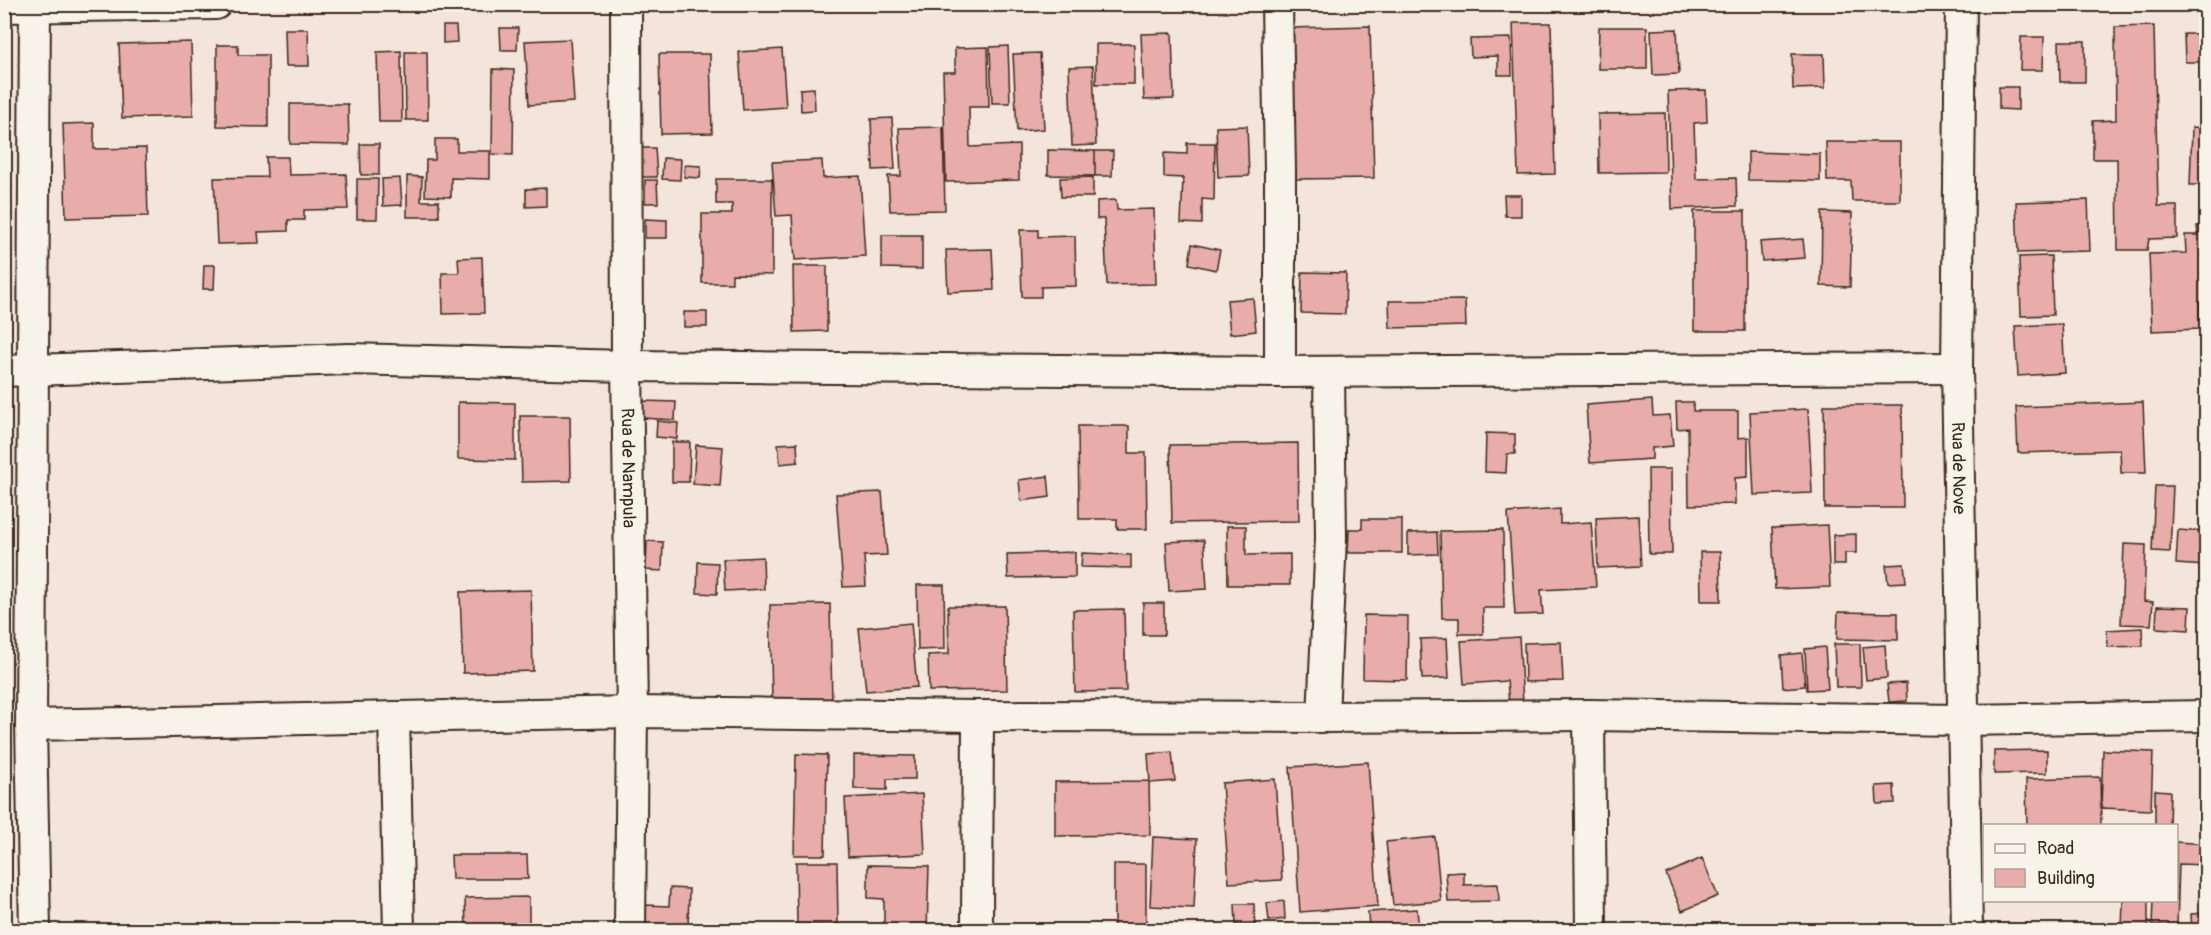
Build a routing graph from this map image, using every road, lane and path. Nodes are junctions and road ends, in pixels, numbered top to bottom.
1 (216, 4) edge
2 (626, 4) edge
3 (1277, 4) edge
4 (1961, 4) edge
5 (35, 6) edge
6 (4, 7) edge
7 (627, 366) junction
8 (1957, 368) junction
9 (18, 371) edge
10 (1280, 372) junction
11 (1329, 372) junction
12 (632, 712) junction
13 (1589, 715) junction
14 (978, 716) junction
15 (394, 717) junction
16 (1323, 717) junction
17 (2206, 717) edge
18 (1962, 720) junction
19 (31, 725) junction
20 (35, 930) edge
21 (399, 930) edge
22 (630, 930) edge
23 (977, 930) edge
24 (1591, 930) edge
25 (1966, 930) edge

1 - 5 street
2 - 7 street, Rua de Nampula
3 - 10 street
4 - 8 street, Rua de Nove
5 - 6 street
5 - 9 street
7 - 9 street
7 - 10 street
7 - 12 street, Rua de Nampula
8 - 11 street
8 - 18 street, Rua de Nove
9 - 19 street
10 - 11 street
11 - 16 street
12 - 14 street
12 - 15 street
12 - 22 street, Rua de Nampula
13 - 16 street
13 - 18 street
13 - 24 street
14 - 16 street
14 - 23 street
15 - 19 street
15 - 21 street
17 - 18 street
18 - 25 street, Rua de Nove
19 - 20 street

